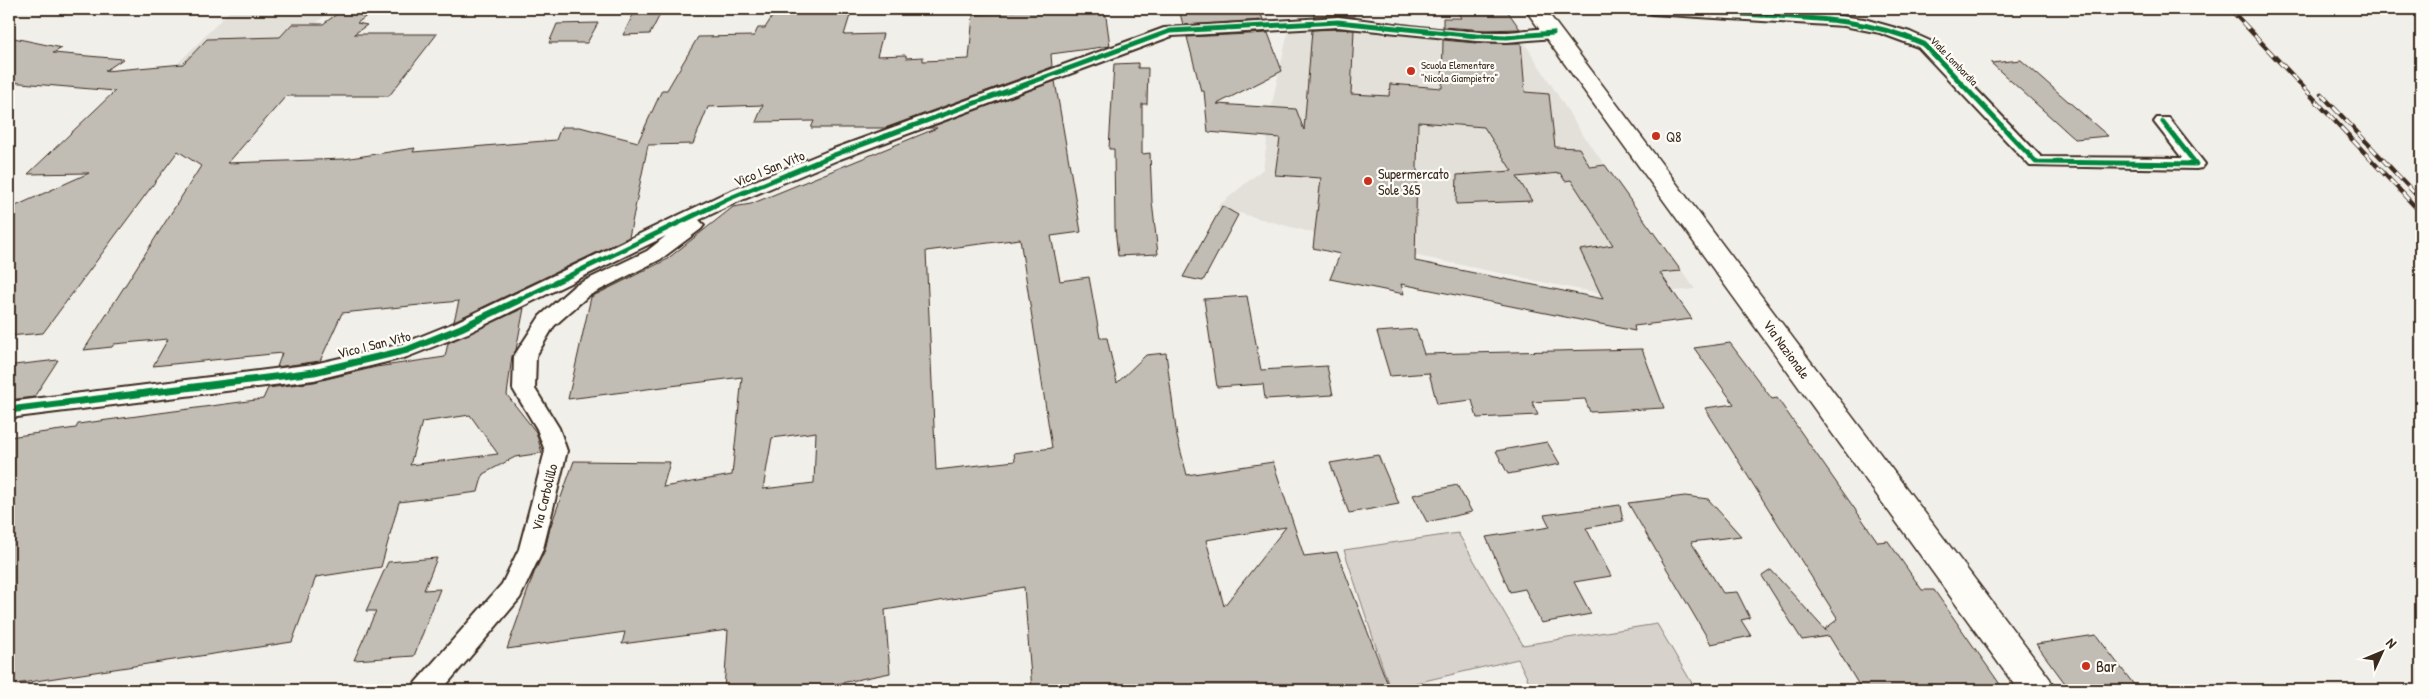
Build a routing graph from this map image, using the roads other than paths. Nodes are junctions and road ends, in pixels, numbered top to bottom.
1 (1535, 9) edge
2 (1652, 9) edge
3 (1554, 33) junction
4 (2163, 122) dead end
5 (728, 199) junction
6 (9, 410) edge
7 (426, 690) edge
8 (2038, 690) edge

1 - 3 main road, Via Nazionale
2 - 4 street, Viale Lombardia
3 - 5 street, Vico I San Vito
3 - 8 main road, Via Nazionale
5 - 6 street, Vico I San Vito
5 - 7 street, Via Carbolillo

